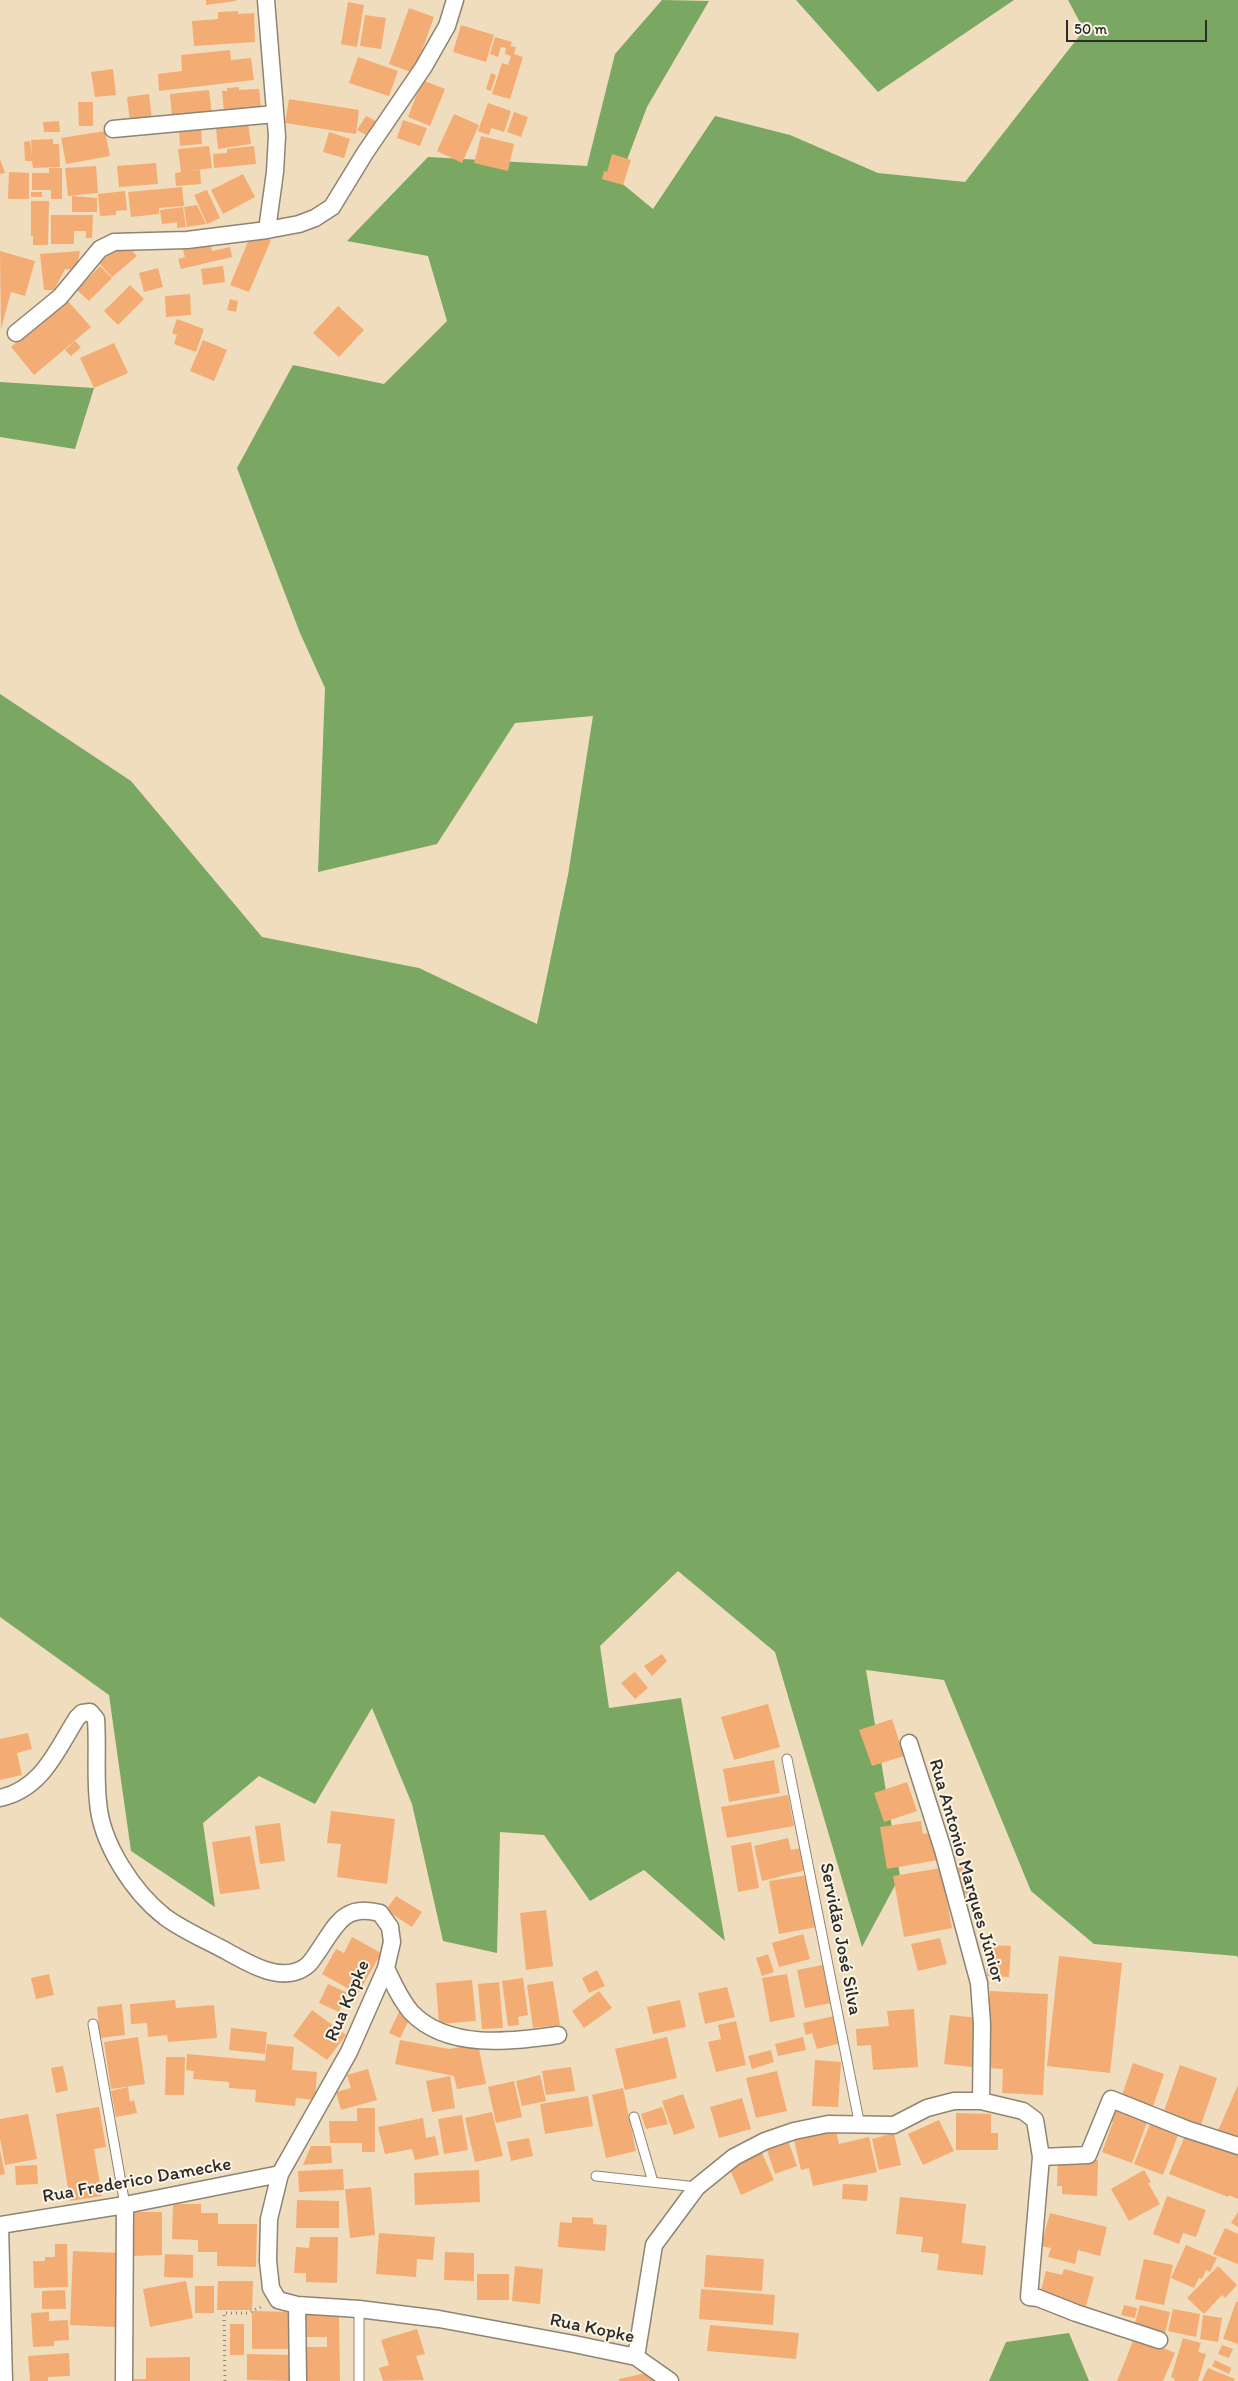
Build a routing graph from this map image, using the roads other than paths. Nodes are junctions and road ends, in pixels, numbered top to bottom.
1 (266, 0) edge
2 (455, 0) edge
3 (275, 114) junction
4 (113, 129) dead end
5 (266, 230) junction
6 (16, 332) dead end
7 (909, 1744) dead end
8 (787, 1759) dead end
9 (0, 1798) edge
10 (386, 1968) junction
11 (93, 2024) dead end
12 (558, 2035) dead end
13 (981, 2101) junction
14 (634, 2117) dead end
15 (860, 2126) junction
16 (1238, 2146) edge
17 (1041, 2157) junction
18 (280, 2174) junction
19 (596, 2176) dead end
20 (653, 2182) junction
21 (697, 2187) junction
22 (126, 2205) junction
23 (0, 2225) edge
24 (297, 2305) junction
25 (360, 2309) junction
26 (1159, 2340) dead end
27 (636, 2357) junction
28 (4, 2381) edge
29 (124, 2381) edge
30 (298, 2381) edge
31 (359, 2381) edge
32 (670, 2381) edge

1 - 3 street
2 - 5 street
3 - 4 street
3 - 5 street
5 - 6 street
7 - 13 street, Rua Antonio Marques Júnior
8 - 15 lane, Servidão José Silva
9 - 10 street, Rua Kopke
10 - 12 street
10 - 18 street, Rua Kopke
11 - 22 lane
13 - 15 street
13 - 17 street
14 - 20 lane
15 - 21 street
16 - 17 street
17 - 26 street
18 - 22 street, Rua Frederico Damecke
18 - 24 street, Rua Kopke
19 - 20 lane
20 - 21 lane
21 - 27 street
22 - 23 street, Rua Frederico Damecke
22 - 29 street
23 - 28 street
24 - 25 street, Rua Kopke
24 - 30 street
25 - 27 street, Rua Kopke
25 - 31 lane
27 - 32 street, Rua Kopke

